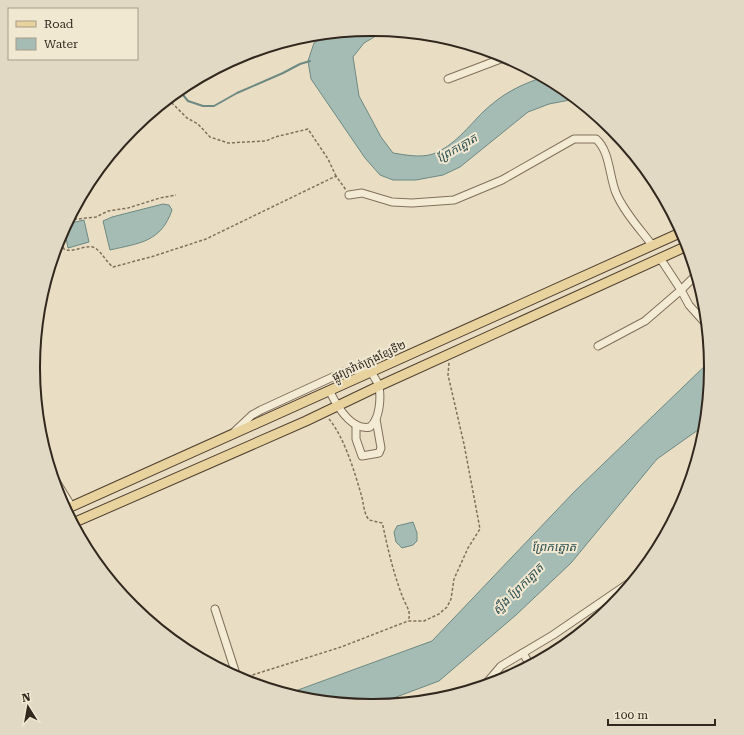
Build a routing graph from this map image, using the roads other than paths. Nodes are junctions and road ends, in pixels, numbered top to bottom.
1 (497, 60) edge
2 (448, 79) dead end
3 (349, 195) road end
4 (675, 235) edge
5 (652, 245) junction
6 (681, 249) edge
7 (660, 258) junction
8 (691, 280) edge
9 (681, 290) junction
10 (516, 307) junction
11 (700, 317) edge
12 (522, 320) junction
13 (598, 346) dead end
14 (380, 368) junction
15 (371, 372) junction
16 (379, 386) junction
17 (330, 392) junction
18 (299, 406) junction
19 (337, 406) junction
20 (376, 419) junction
21 (306, 421) junction
22 (356, 425) junction
23 (227, 438) junction
24 (72, 507) edge
25 (78, 521) edge
26 (616, 592) edge
27 (215, 610) dead end
28 (524, 652) junction
29 (528, 660) edge
30 (234, 669) edge
31 (492, 676) edge

1 - 2 street
3 - 5 street
4 - 5 main road, ផ្លូវក្រវ៉ាត់ក្រុងខ្សែទី២
5 - 10 main road, ផ្លូវក្រវ៉ាត់ក្រុងខ្សែទី២
6 - 7 main road
7 - 9 street
7 - 12 main road
8 - 9 street
9 - 11 street
9 - 13 street
10 - 12 main road
10 - 14 main road, ផ្លូវក្រវ៉ាត់ក្រុងខ្សែទី២
12 - 16 main road
14 - 15 main road, ផ្លូវក្រវ៉ាត់ក្រុងខ្សែទី២
14 - 23 street
15 - 16 street
15 - 17 main road, ផ្លូវក្រវ៉ាត់ក្រុងខ្សែទី២
16 - 19 main road
16 - 20 street
17 - 18 main road, ផ្លូវក្រវ៉ាត់ក្រុងខ្សែទី២
17 - 19 street
18 - 21 main road
18 - 23 main road, ផ្លូវក្រវ៉ាត់ក្រុងខ្សែទី២
19 - 21 main road
19 - 22 street
20 - 22 street
20 - 22 street
21 - 25 main road
23 - 24 main road, ផ្លូវក្រវ៉ាត់ក្រុងខ្សែទី២
26 - 28 street
27 - 30 street
28 - 29 street
28 - 31 street

